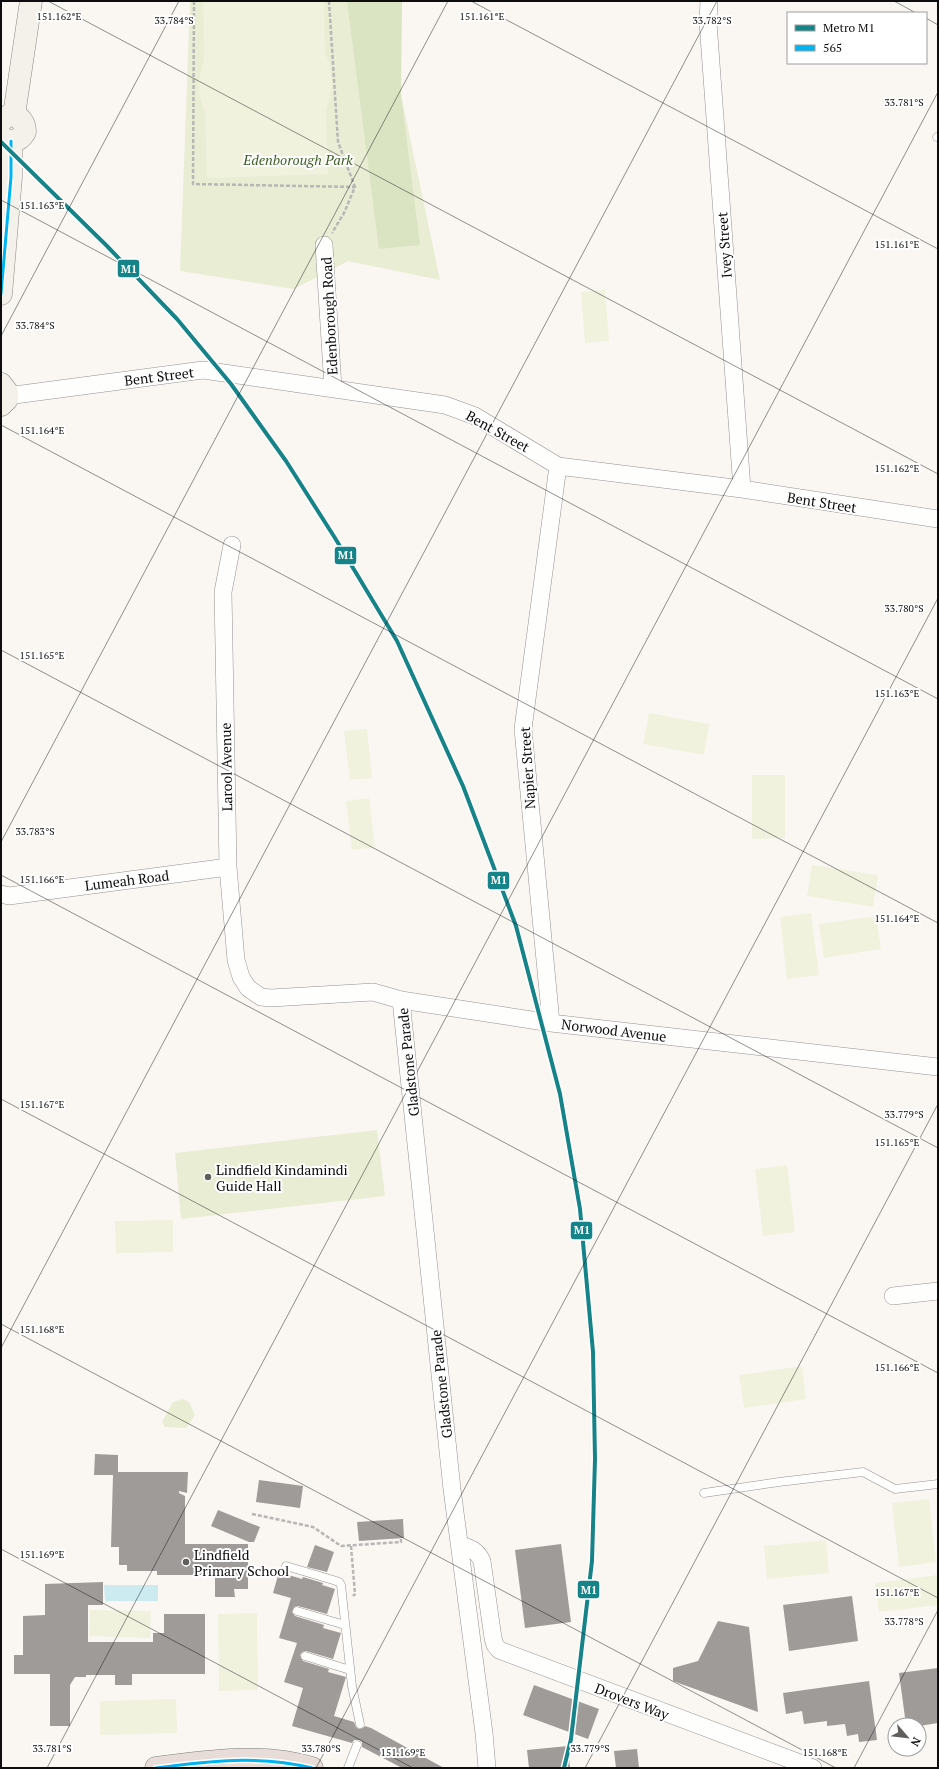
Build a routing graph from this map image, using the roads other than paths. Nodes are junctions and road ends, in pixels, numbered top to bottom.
1 (31, 1) edge
2 (709, 1) edge
3 (7, 118) edge
4 (6, 138) edge
5 (324, 245) road end
6 (1, 294) edge
7 (333, 388) junction
8 (3, 395) edge
9 (558, 466) junction
10 (742, 489) junction
11 (938, 519) edge
12 (232, 545) dead end
13 (228, 867) junction
14 (1, 894) edge
15 (248, 988) joint
16 (401, 1000) junction
17 (551, 1023) junction
18 (938, 1067) edge
19 (938, 1291) edge
20 (893, 1296) dead end
21 (938, 1484) edge
22 (704, 1493) dead end
23 (459, 1544) junction
24 (286, 1566) dead end
25 (297, 1611) dead end
26 (345, 1625) junction
27 (305, 1656) dead end
28 (350, 1670) junction
29 (360, 1724) dead end
30 (357, 1745) dead end
31 (156, 1768) edge
32 (312, 1768) edge
33 (348, 1768) edge
34 (487, 1768) edge
35 (813, 1768) edge

1 - 3 street
2 - 10 street, Ivey Street
3 - 4 street
4 - 6 street
5 - 7 street, Edenborough Road
7 - 8 street, Bent Street
7 - 9 street, Bent Street
9 - 10 street, Bent Street
9 - 17 street, Napier Street
10 - 11 street, Bent Street
12 - 13 street, Larool Avenue
13 - 14 street, Lumeah Road
13 - 15 street, Larool Avenue
15 - 16 street, Norwood Avenue
16 - 17 street, Norwood Avenue
16 - 23 street, Gladstone Parade
17 - 18 street, Norwood Avenue
19 - 20 street
21 - 22 lane
23 - 34 street, Gladstone Parade
23 - 35 street, Drovers Way
24 - 26 lane
25 - 26 lane
26 - 28 lane
27 - 28 lane
28 - 29 lane
30 - 33 lane
31 - 32 highway

